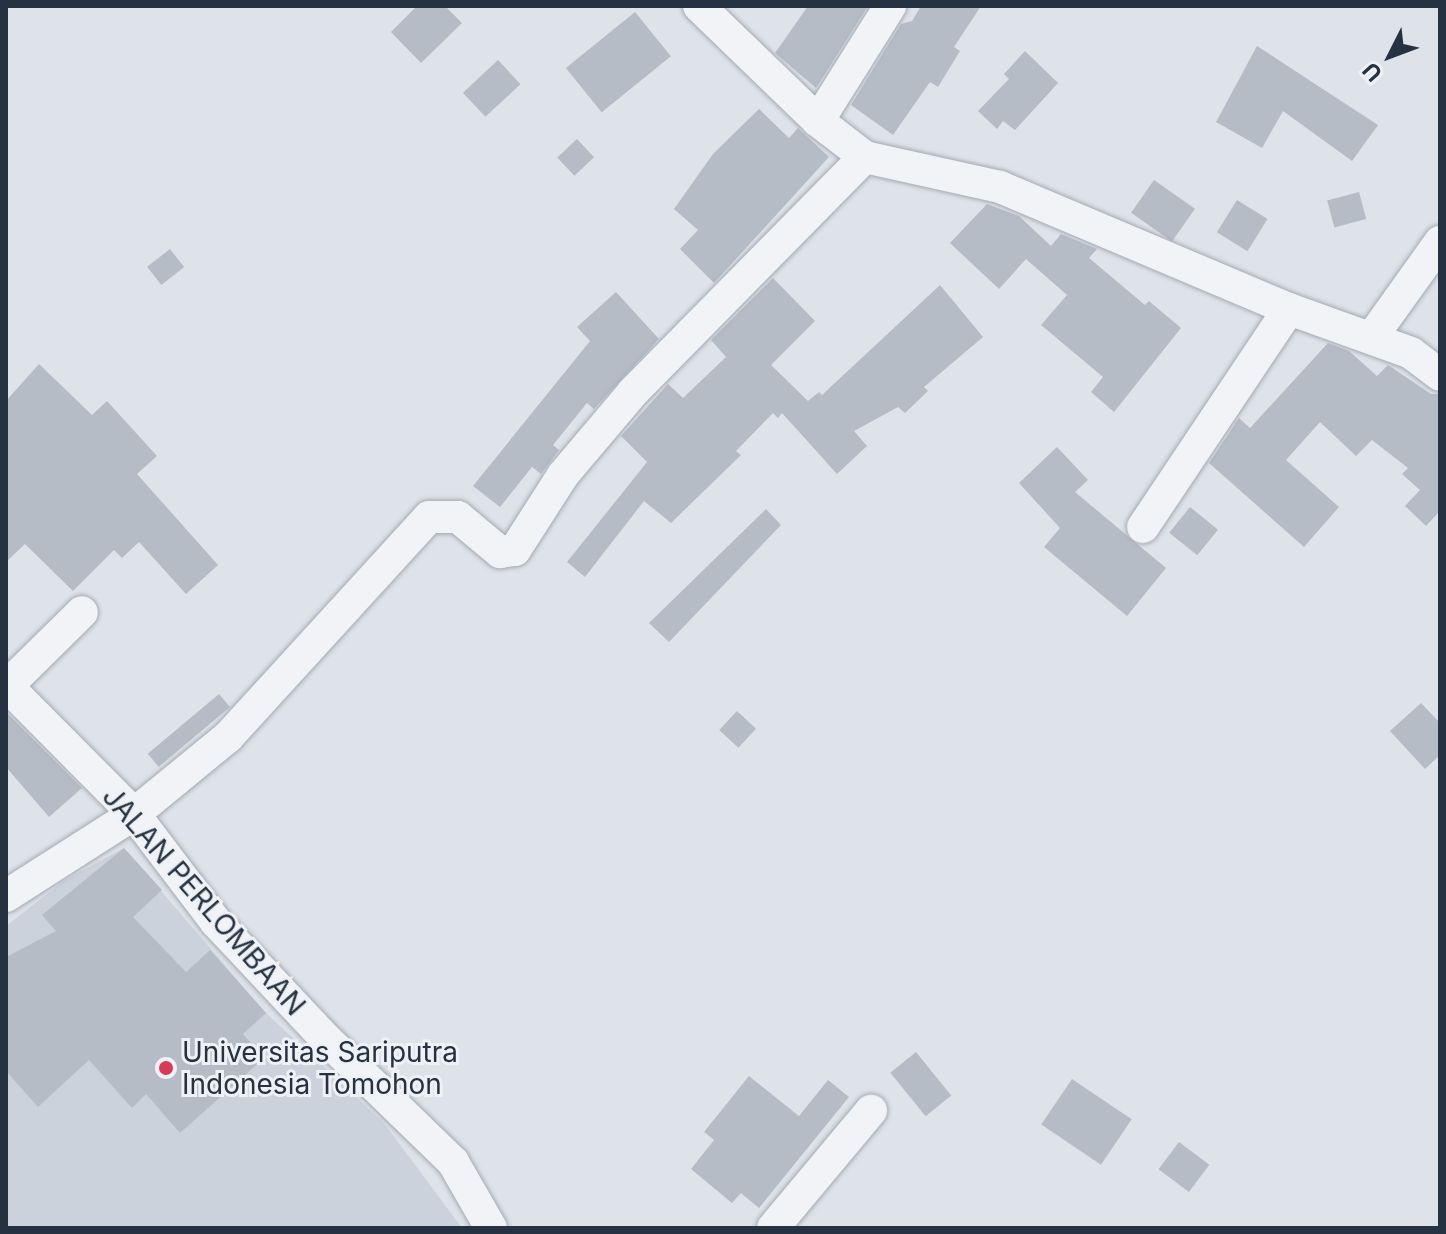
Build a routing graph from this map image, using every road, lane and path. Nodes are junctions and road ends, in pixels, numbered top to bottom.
1 (699, 6) edge
2 (890, 6) edge
3 (818, 121) junction
4 (865, 157) junction
5 (1440, 242) edge
6 (1289, 309) junction
7 (1372, 337) junction
8 (1440, 375) edge
9 (1143, 527) dead end
10 (82, 612) dead end
11 (7, 685) edge
12 (134, 814) junction
13 (6, 896) edge
14 (871, 1111) dead end
15 (491, 1228) edge
16 (773, 1228) edge

1 - 3 street
2 - 3 street
3 - 4 street
4 - 6 street
4 - 12 street
5 - 7 street
6 - 7 street
6 - 9 street
7 - 8 street
10 - 11 street
11 - 12 street, JALAN PERLOMBAAN
12 - 13 street
12 - 15 street, JALAN PERLOMBAAN
14 - 16 street

